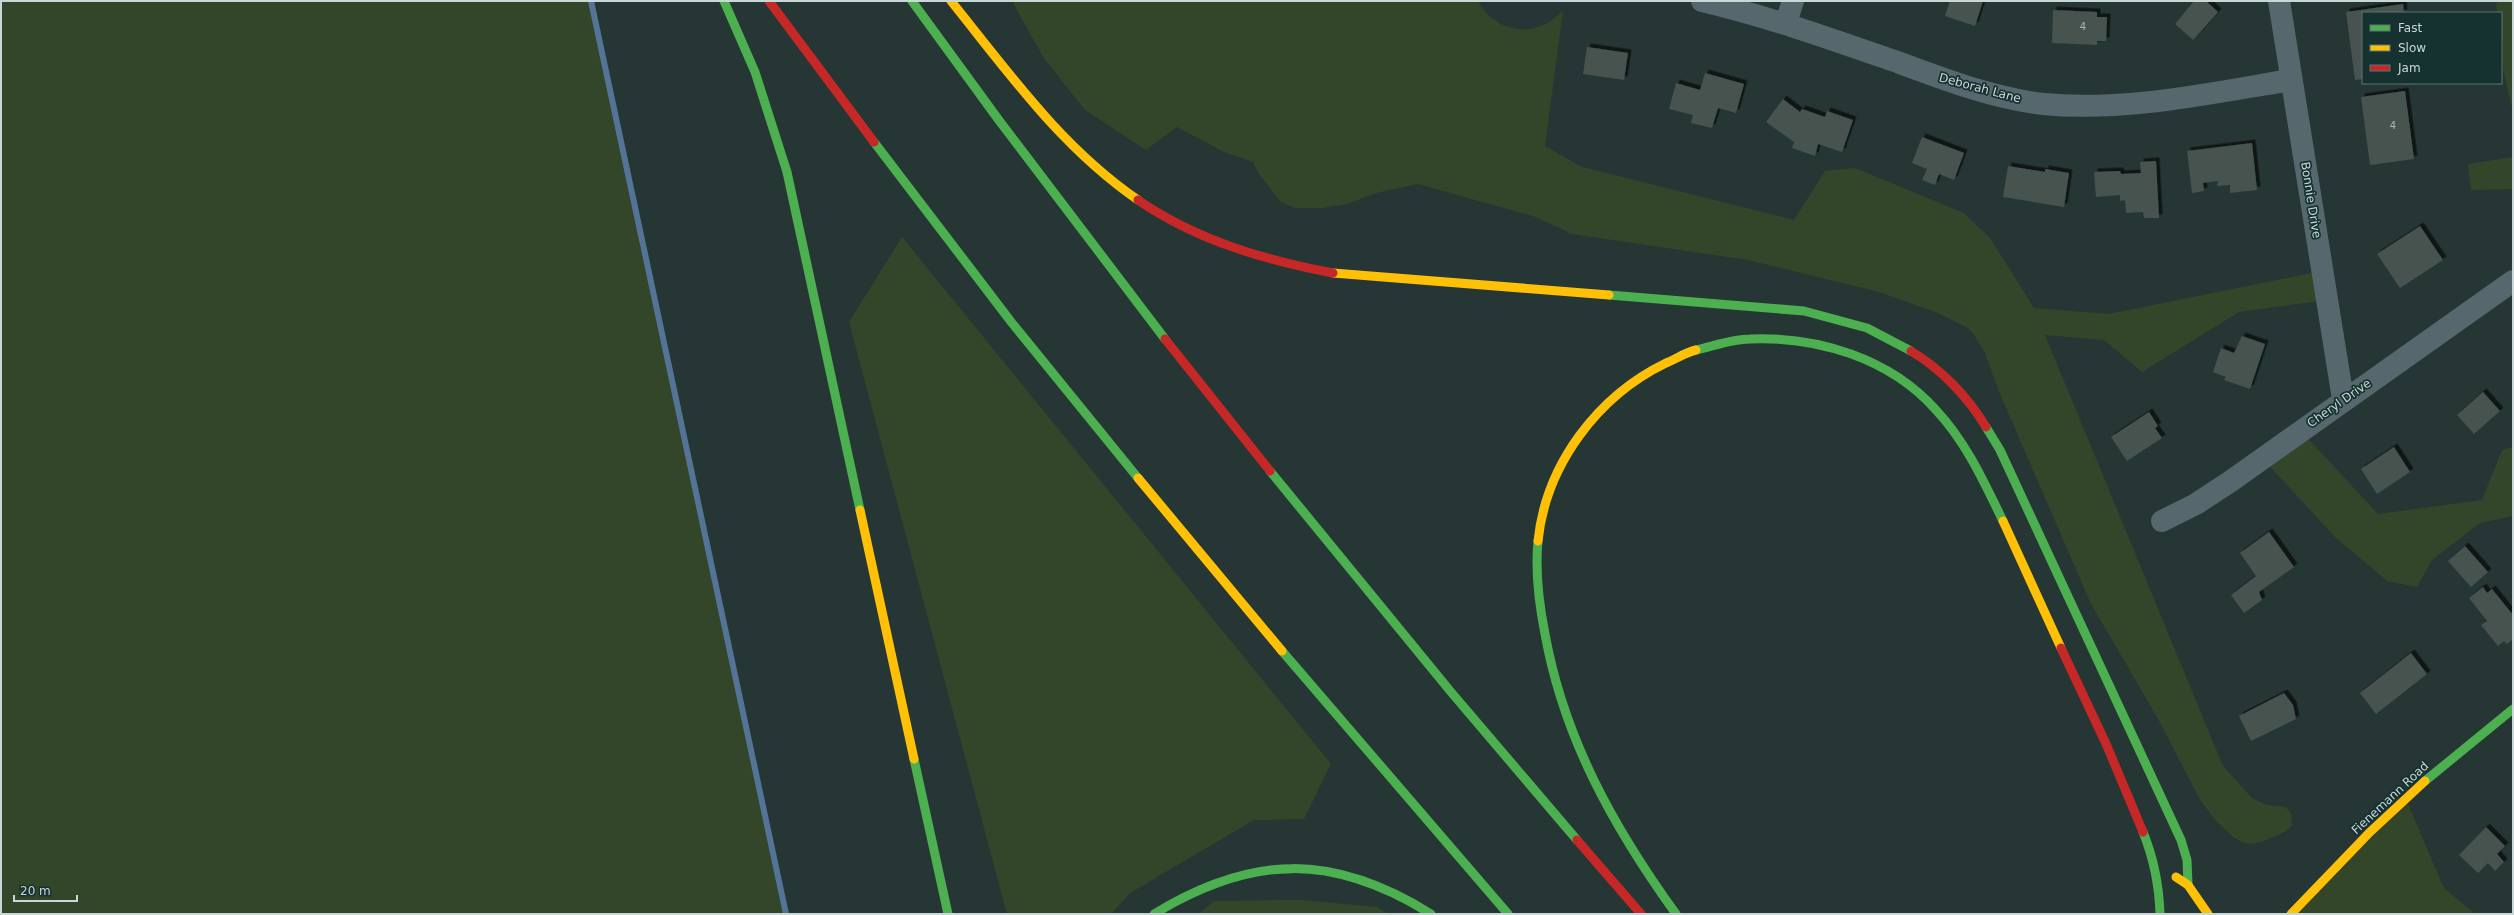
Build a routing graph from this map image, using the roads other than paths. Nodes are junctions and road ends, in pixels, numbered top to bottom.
1 (724, 1) edge
2 (769, 1) edge
3 (912, 1) edge
4 (951, 1) edge
5 (1702, 1) edge
6 (1793, 1) edge
7 (2279, 1) edge
8 (1786, 23) junction
9 (2291, 80) junction
10 (2513, 281) edge
11 (2343, 399) junction
12 (2162, 521) dead end
13 (2513, 708) edge
14 (2152, 854) junction
15 (2188, 884) junction
16 (948, 914) edge
17 (1154, 914) edge
18 (1431, 914) edge
19 (1508, 914) edge
20 (1641, 914) edge
21 (1676, 914) edge
22 (2160, 914) edge
23 (2208, 914) edge
24 (2291, 914) edge

1 - 16 main road
2 - 19 main road
3 - 20 main road
4 - 15 main road
5 - 8 street, Deborah Lane
6 - 8 street
7 - 9 street, Bonnie Drive
8 - 9 street, Deborah Lane
9 - 11 street, Bonnie Drive
10 - 11 street, Cheryl Drive
11 - 12 street, Cheryl Drive
13 - 24 main road, Fienemann Road
14 - 15 main road
14 - 21 main road
14 - 22 main road
15 - 23 main road
17 - 18 main road

